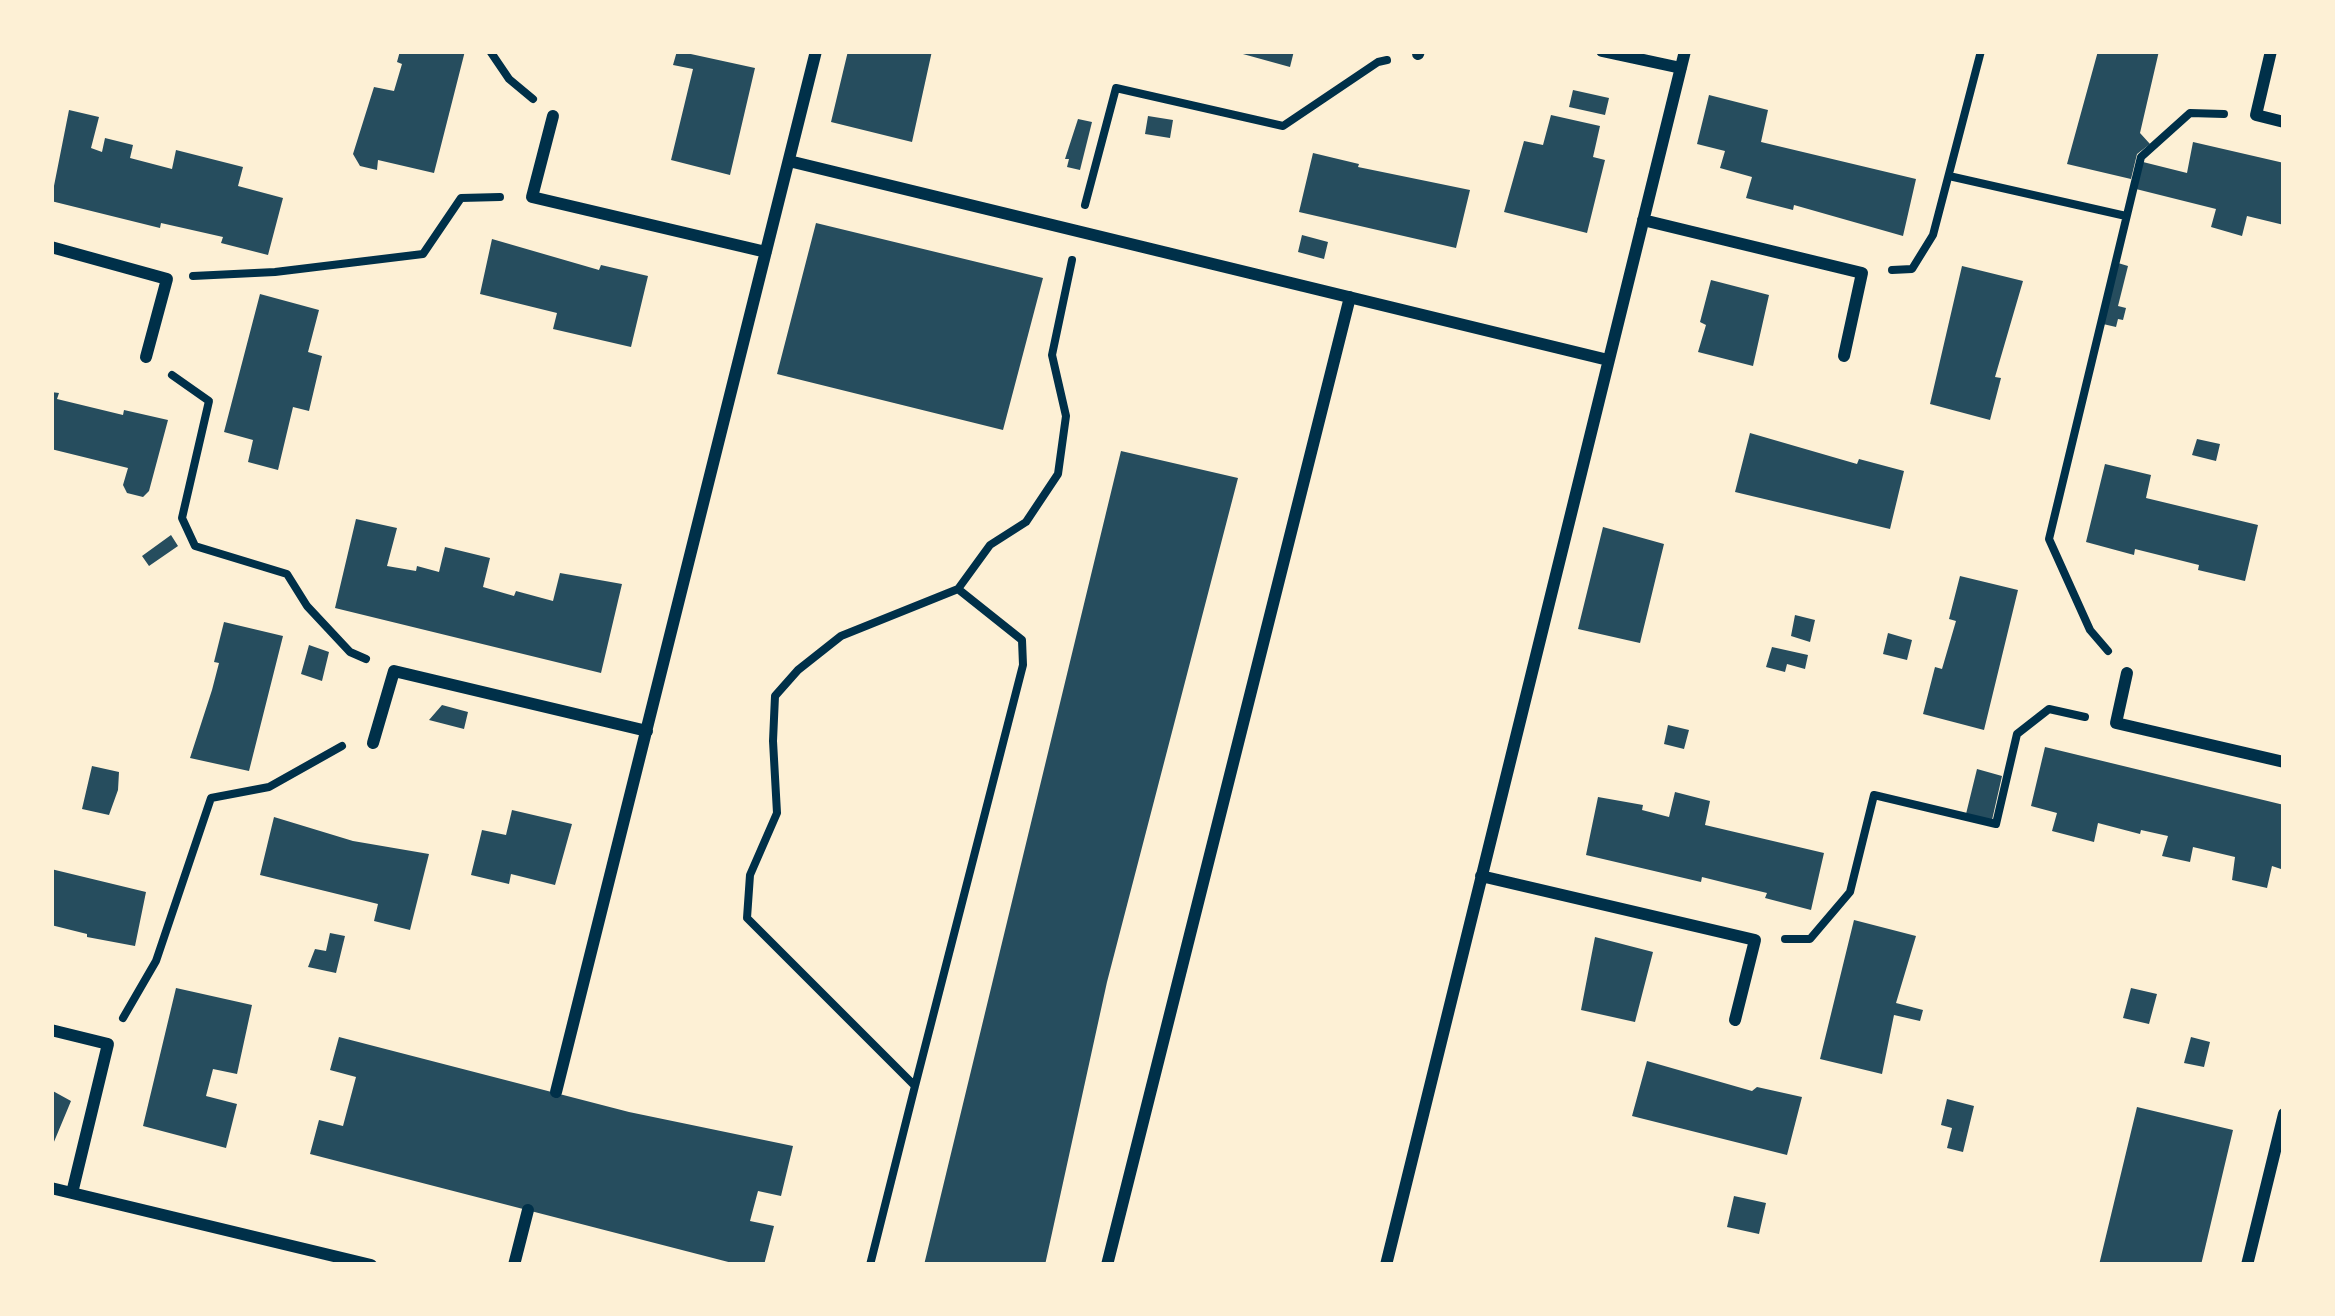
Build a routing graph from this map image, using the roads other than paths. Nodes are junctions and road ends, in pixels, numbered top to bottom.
1 (816, 51) edge
2 (1602, 51) edge
3 (1685, 51) edge
4 (2271, 51) edge
5 (1681, 68) junction
6 (553, 116) road end
7 (2284, 122) edge
8 (789, 160) junction
9 (1643, 220) junction
10 (51, 247) edge
11 (766, 252) junction
12 (1350, 297) junction
13 (1844, 356) dead end
14 (146, 357) road end
15 (1608, 360) junction
16 (2127, 673) road end
17 (647, 731) junction
18 (374, 743) road end
19 (2284, 762) edge
20 (1481, 876) junction
21 (1735, 1020) dead end
22 (51, 1030) edge
23 (556, 1093) dead end
24 (2284, 1114) edge
25 (51, 1188) edge
26 (72, 1193) junction
27 (528, 1210) dead end
28 (371, 1265) edge
29 (514, 1265) edge
30 (1107, 1265) edge
31 (1386, 1265) edge
32 (2247, 1265) edge

1 - 8 street
2 - 5 street
3 - 5 street
4 - 7 street
5 - 9 street
6 - 11 street
8 - 11 street
8 - 12 street
9 - 13 street
9 - 15 street
10 - 14 street
11 - 17 street
12 - 15 street
12 - 30 street
15 - 20 street
16 - 19 street
17 - 18 street
17 - 23 street
20 - 21 street
20 - 31 street
22 - 26 street
24 - 32 street
25 - 26 street
26 - 28 street
27 - 29 street

